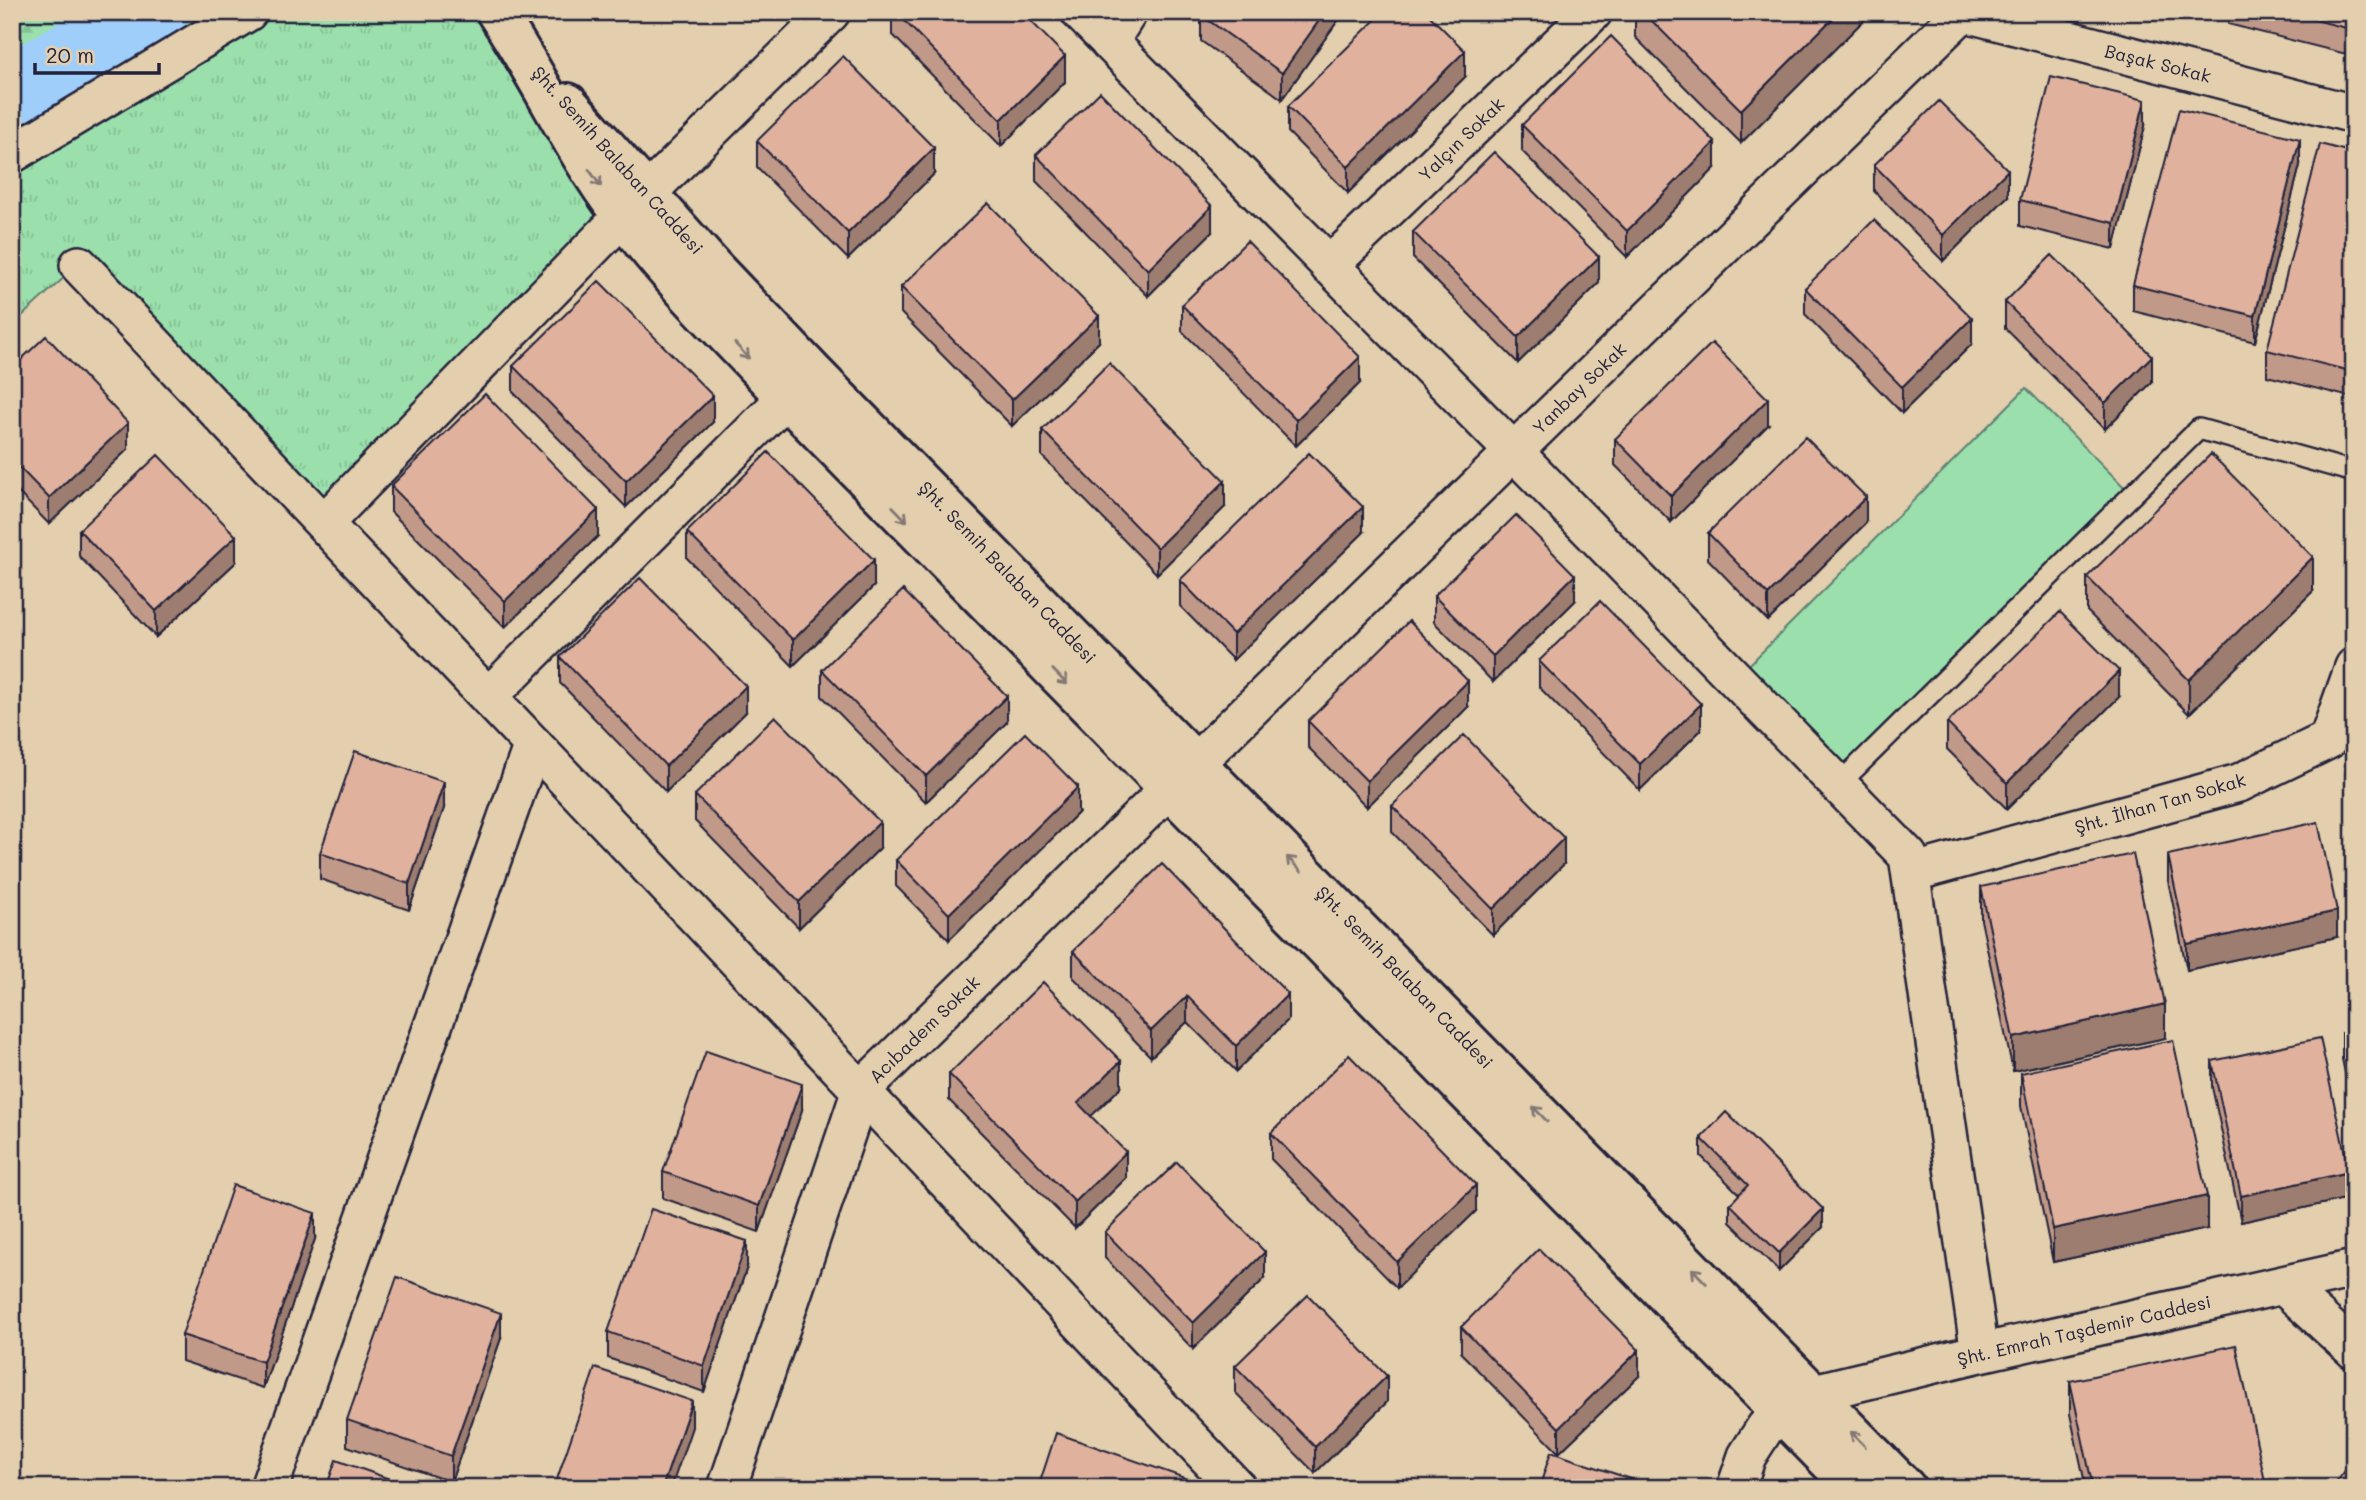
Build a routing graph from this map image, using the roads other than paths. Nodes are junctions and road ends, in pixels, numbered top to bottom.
1 (248, 12) edge
2 (496, 12) edge
3 (831, 12) edge
4 (1080, 12) edge
5 (1592, 12) edge
6 (1962, 13) edge
7 (1119, 27) edge
8 (2354, 114) edge
9 (12, 154) edge
10 (635, 204) junction
11 (79, 265) dead end
12 (1329, 265) junction
13 (786, 398) junction
14 (1514, 452) junction
15 (2354, 472) edge
16 (324, 523) junction
17 (2354, 667) edge
18 (488, 697) junction
19 (533, 744) junction
20 (2341, 744) edge
21 (1183, 776) junction
22 (1838, 785) junction
23 (1911, 873) junction
24 (861, 1090) junction
25 (2354, 1269) edge
26 (2283, 1285) junction
27 (2354, 1350) edge
28 (1980, 1353) junction
29 (1798, 1403) junction
30 (269, 1488) edge
31 (727, 1488) edge
32 (1237, 1488) edge
33 (1736, 1488) edge
34 (1855, 1488) edge
35 (1906, 1488) edge

1 - 9 street
2 - 10 street, Şht. Semih Balaban Caddesi
3 - 10 street
4 - 7 street
5 - 12 street, Yalçın Sokak
6 - 8 street, Başak Sokak
6 - 14 street, Yanbay Sokak
7 - 12 street
10 -> 13 street, Şht. Semih Balaban Caddesi
10 - 16 street
10 - 21 street, Şht. Semih Balaban Caddesi
11 - 16 street
12 - 14 street
13 - 18 street
13 -> 21 street, Şht. Semih Balaban Caddesi
14 - 21 street, Yanbay Sokak
14 - 22 street
15 - 22 lane
16 - 18 street
17 - 20 street, Şht. İlhan Tan Sokak
18 - 19 street
19 - 24 street
19 - 30 street
20 - 23 street, Şht. İlhan Tan Sokak
21 - 24 street, Acıbadem Sokak
21 - 29 street, Şht. Semih Balaban Caddesi
22 - 23 street
23 - 28 street
24 - 31 street, Acıbadem Sokak
24 - 32 street
25 - 26 street, Şht. Emrah Taşdemir Caddesi
26 - 27 street
26 - 28 street, Şht. Emrah Taşdemir Caddesi
28 - 29 street, Şht. Emrah Taşdemir Caddesi
29 - 33 street
29 - 34 street, Şht. Semih Balaban Caddesi
35 -> 29 street, Şht. Semih Balaban Caddesi

